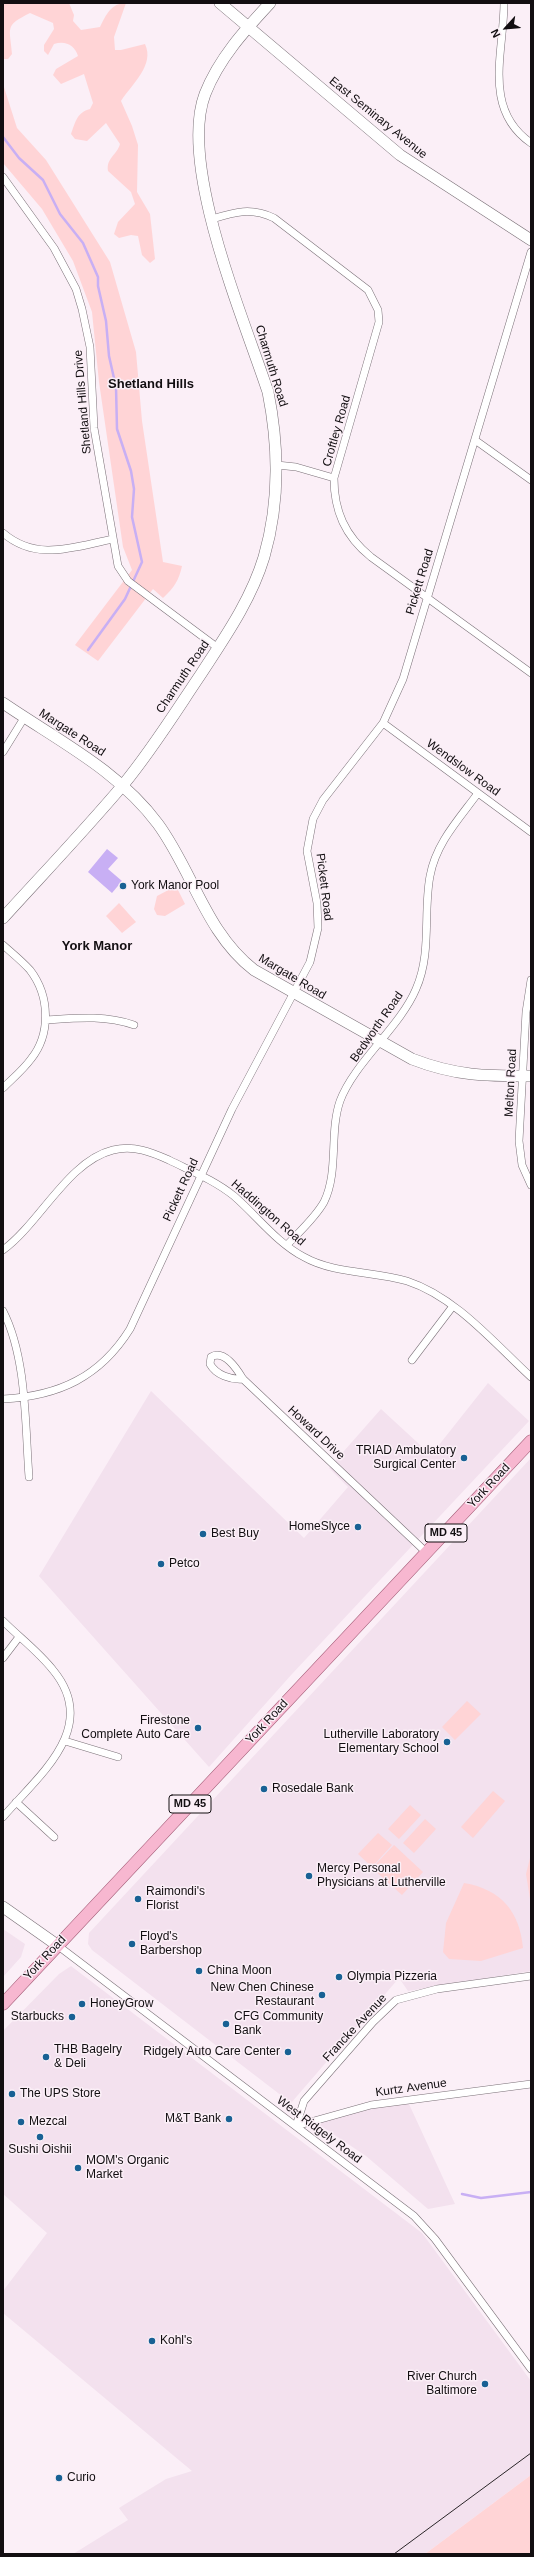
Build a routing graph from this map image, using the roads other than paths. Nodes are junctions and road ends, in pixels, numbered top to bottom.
1 (220, 3) edge
2 (270, 3) edge
3 (504, 3) edge
4 (248, 27) junction
5 (531, 143) edge
6 (3, 177) edge
7 (212, 219) junction
8 (531, 240) edge
9 (531, 252) edge
10 (475, 440) junction
11 (277, 465) junction
12 (334, 478) junction
13 (531, 480) edge
14 (3, 533) edge
15 (113, 539) junction
16 (427, 598) junction
17 (218, 648) junction
18 (531, 673) edge
19 (3, 703) edge
20 (24, 718) junction
21 (383, 723) junction
22 (3, 752) edge
23 (122, 785) junction
24 (478, 793) junction
25 (531, 832) edge
26 (3, 918) edge
27 (3, 945) edge
28 (531, 980) edge
29 (293, 994) junction
30 (46, 1020) junction
31 (134, 1025) dead end
32 (380, 1042) junction
33 (527, 1076) edge
34 (3, 1088) edge
35 (200, 1174) junction
36 (531, 1185) edge
37 (287, 1245) junction
38 (3, 1250) edge
39 (453, 1306) junction
40 (3, 1311) edge
41 (412, 1360) dead end
42 (531, 1377) edge
43 (243, 1379) junction
44 (23, 1398) junction
45 (3, 1399) edge
46 (531, 1441) edge
47 (29, 1477) dead end
48 (427, 1553) junction
49 (3, 1621) edge
50 (19, 1637) junction
51 (3, 1658) edge
52 (65, 1741) junction
53 (118, 1757) dead end
54 (16, 1802) junction
55 (3, 1817) edge
56 (54, 1837) dead end
57 (3, 1907) edge
58 (57, 1945) junction
59 (531, 1976) edge
60 (3, 2004) edge
61 (531, 2084) edge
62 (296, 2126) junction
63 (531, 2369) edge

1 - 4 street, East Seminary Avenue
2 - 4 street, Charmuth Road
3 - 5 street
4 - 7 street, Charmuth Road
4 - 8 street, East Seminary Avenue
6 - 15 street, Shetland Hills Drive
7 - 11 street, Charmuth Road
7 - 12 street, Croftley Road
9 - 10 street, Pickett Road
10 - 13 street
10 - 16 street, Pickett Road
11 - 12 street
11 - 17 street, Charmuth Road
12 - 16 street, Croftley Road
14 - 15 street
15 - 17 street, Shetland Hills Drive
16 - 18 street, Croftley Road
16 - 21 street, Pickett Road
17 - 23 street, Charmuth Road
19 - 20 street, Margate Road
20 - 22 street
20 - 23 street, Margate Road
21 - 24 street, Wendslow Road
21 - 29 street, Pickett Road
23 - 26 street, Charmuth Road
23 - 29 street, Margate Road
24 - 25 street, Wendslow Road
24 - 32 street, Bedworth Road
27 - 30 street
28 - 33 street, Melton Road
29 - 32 street, Margate Road
29 - 35 street, Pickett Road
30 - 31 street
30 - 34 street
32 - 33 street, Margate Road
32 - 37 street, Bedworth Road
33 - 36 street, Melton Road
35 - 37 street, Haddington Road
35 - 38 street, Haddington Road
35 - 44 street, Pickett Road
37 - 39 street, Haddington Road
39 - 41 street
39 - 42 street, Haddington Road
40 - 44 street
43 - 43 street, Howard Drive
43 - 48 street, Howard Drive
44 - 45 street, Pickett Road
44 - 47 street
46 - 48 main road, York Road / MD 45
48 - 58 main road, York Road / MD 45
49 - 50 street
50 - 51 street
50 - 52 street
52 - 53 street
52 - 54 street
54 - 55 street
54 - 56 street
57 - 58 street
58 - 60 main road, York Road / MD 45
58 - 62 street, West Ridgely Road
59 - 62 street, Francke Avenue
61 - 62 street, Kurtz Avenue
62 - 63 street, West Ridgely Road

